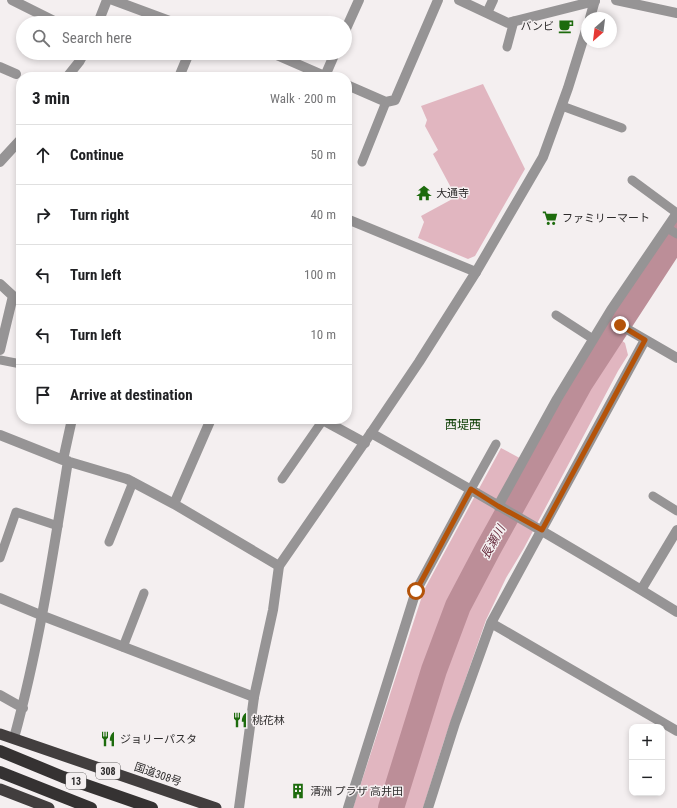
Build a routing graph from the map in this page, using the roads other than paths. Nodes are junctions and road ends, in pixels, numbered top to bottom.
1 (12, 0) edge
2 (107, 0) edge
3 (113, 0) edge
4 (358, 0) edge
5 (438, 0) edge
6 (459, 0) edge
7 (493, 0) edge
8 (595, 0) edge
9 (616, 0) edge
10 (592, 12) edge
11 (487, 13) junction
12 (677, 13) edge
13 (44, 16) edge
14 (101, 16) edge
15 (156, 16) edge
16 (351, 16) edge
17 (514, 21) junction
18 (581, 46) edge
19 (507, 47) dead end
20 (80, 60) edge
21 (186, 60) edge
22 (288, 60) edge
23 (332, 60) edge
24 (0, 67) edge
25 (71, 72) edge
26 (181, 72) edge
27 (317, 72) edge
28 (328, 72) edge
29 (16, 74) dead end
30 (352, 87) edge
31 (386, 102) junction
32 (562, 106) junction
33 (622, 128) dead end
34 (16, 144) edge
35 (0, 162) edge
36 (362, 162) dead end
37 (632, 180) dead end
38 (677, 213) edge
39 (352, 220) edge
40 (667, 228) junction
41 (677, 234) edge
42 (476, 272) junction
43 (0, 284) edge
44 (16, 297) edge
45 (16, 301) edge
46 (556, 315) dead end
47 (620, 325) dead end
48 (593, 339) junction
49 (645, 340) junction
50 (0, 350) edge
51 (677, 358) edge
52 (0, 360) edge
53 (16, 363) edge
54 (71, 424) edge
55 (209, 424) edge
56 (319, 424) edge
57 (329, 424) edge
58 (371, 434) junction
59 (0, 435) edge
60 (365, 443) junction
61 (496, 444) dead end
62 (66, 461) junction
63 (282, 480) dead end
64 (133, 482) junction
65 (471, 489) junction
66 (653, 496) dead end
67 (174, 504) junction
68 (500, 507) junction
69 (677, 511) edge
70 (58, 526) junction
71 (542, 530) junction
72 (677, 530) edge
73 (109, 542) dead end
74 (0, 558) edge
75 (279, 566) junction
76 (641, 590) junction
77 (144, 593) dead end
78 (0, 598) edge
79 (677, 612) edge
80 (43, 616) junction
81 (491, 623) junction
82 (123, 647) junction
83 (0, 695) edge
84 (254, 697) junction
85 (23, 708) junction
86 (677, 731) edge
87 (0, 734) edge
88 (14, 738) junction
89 (0, 751) edge
90 (0, 772) edge
91 (1, 792) edge
92 (50, 808) edge
93 (92, 808) edge
94 (152, 808) edge
95 (216, 808) edge
96 (239, 808) edge
97 (348, 808) edge
98 (428, 808) edge

1 - 13 street
2 - 14 street
3 - 15 street
4 - 16 street
5 - 31 street
6 - 11 street
7 - 11 street
8 - 10 street
8 - 17 street
9 - 12 street
11 - 17 street
17 - 19 lane
18 - 32 street
20 - 25 street
21 - 26 street
22 - 27 street
23 - 28 street
24 - 29 street
30 - 31 street
31 - 36 lane
32 - 33 lane
32 - 42 street
34 - 35 street
37 - 38 lane
38 - 40 street
39 - 42 street
40 - 41 lane
40 - 48 street
42 - 58 street
43 - 44 street
45 - 50 street
46 - 48 lane
47 - 49 street
48 - 68 street
49 - 51 street
49 - 71 street
52 - 53 lane
54 - 62 street
55 - 67 street
56 - 63 lane
57 - 60 street
58 - 60 street
58 - 65 street
59 - 62 street
60 - 75 street
61 - 65 lane
62 - 64 street
62 - 70 street
64 - 67 street
64 - 73 lane
65 - 68 street
65 - 97 street
66 - 69 lane
67 - 75 street
68 - 71 street
70 - 74 lane
70 - 80 street
71 - 76 street
71 - 81 street
72 - 76 street
75 - 84 street
76 - 79 street
77 - 82 lane
78 - 80 street
80 - 82 street
80 - 85 street
81 - 86 street
81 - 98 street
82 - 84 street
83 - 85 street
84 - 96 street
85 - 88 street
87 - 88 highway, 国道308号 / 308
88 - 95 highway, 国道308号 / 308
89 - 94 highway, 13
90 - 93 highway, 13
91 - 92 highway

